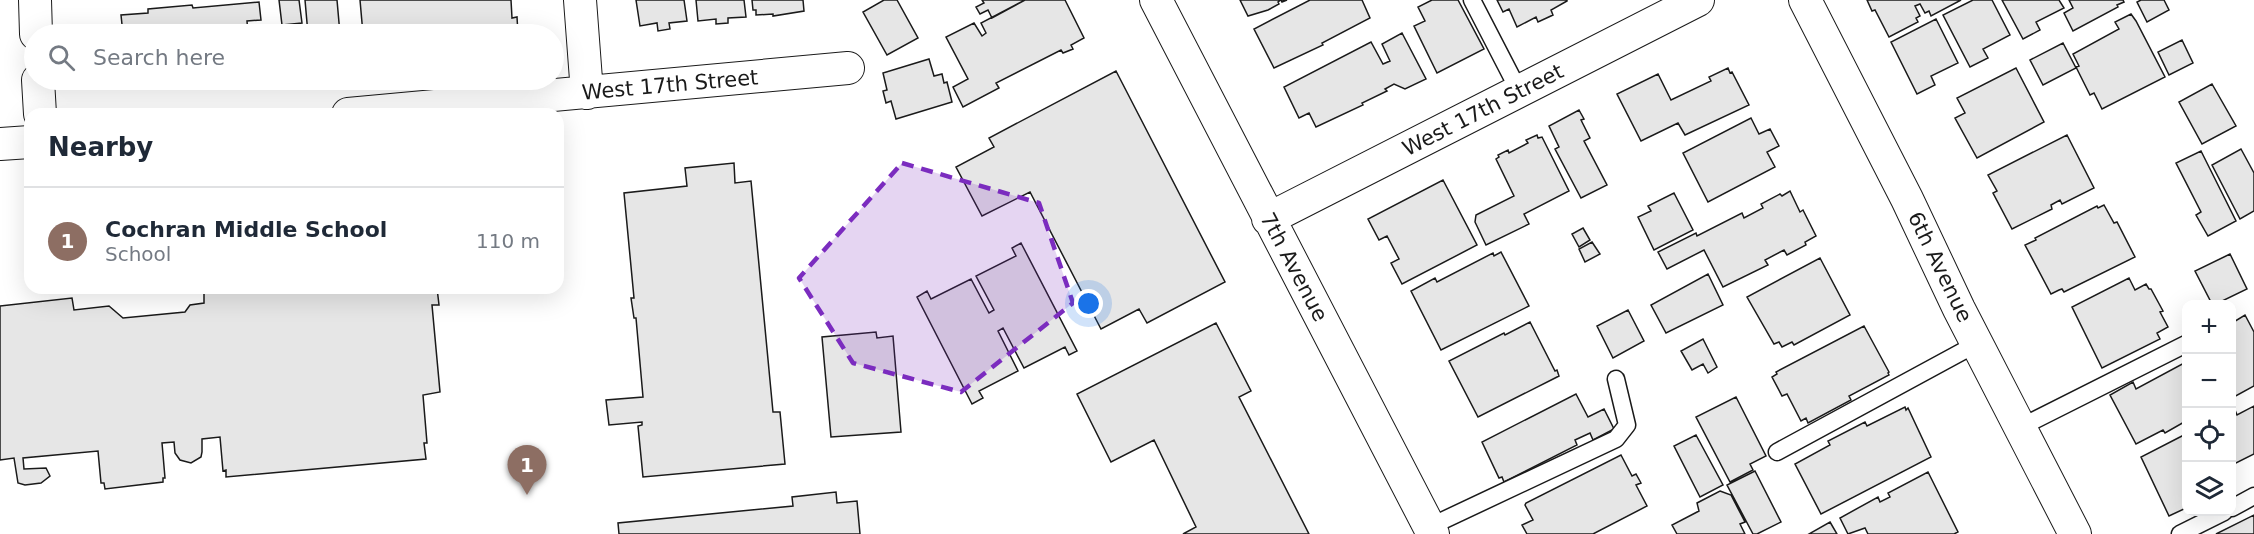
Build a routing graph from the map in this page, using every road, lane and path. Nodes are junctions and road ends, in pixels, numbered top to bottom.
1 (34, 0) edge
2 (580, 0) edge
3 (1156, 0) edge
4 (1472, 0) edge
5 (1698, 0) edge
6 (1804, 0) edge
7 (35, 24) edge
8 (848, 68) dead end
9 (39, 90) edge
10 (1519, 91) junction
11 (587, 93) junction
12 (40, 108) edge
13 (416, 108) edge
14 (24, 142) edge
15 (0, 144) edge
16 (1269, 219) junction
17 (1978, 343) junction
18 (2182, 346) edge
19 (1616, 379) dead end
20 (2021, 426) junction
21 (1777, 452) dead end
22 (2254, 496) edge
23 (2236, 506) edge
24 (2216, 516) edge
25 (1431, 531) edge
26 (2075, 534) edge
27 (2180, 534) edge

1 - 7 street
2 - 11 street
3 - 16 street, 7th Avenue
4 - 10 lane
5 - 10 street, West 17th Street
6 - 17 street, 6th Avenue
8 - 11 street, West 17th Street
9 - 12 street
10 - 16 street, West 17th Street
11 - 13 street, West 17th Street
14 - 15 street
16 - 25 street, 7th Avenue
17 - 20 street, 6th Avenue
17 - 21 lane
18 - 20 lane
19 - 25 lane
20 - 26 street, 6th Avenue
22 - 23 lane
24 - 27 lane

